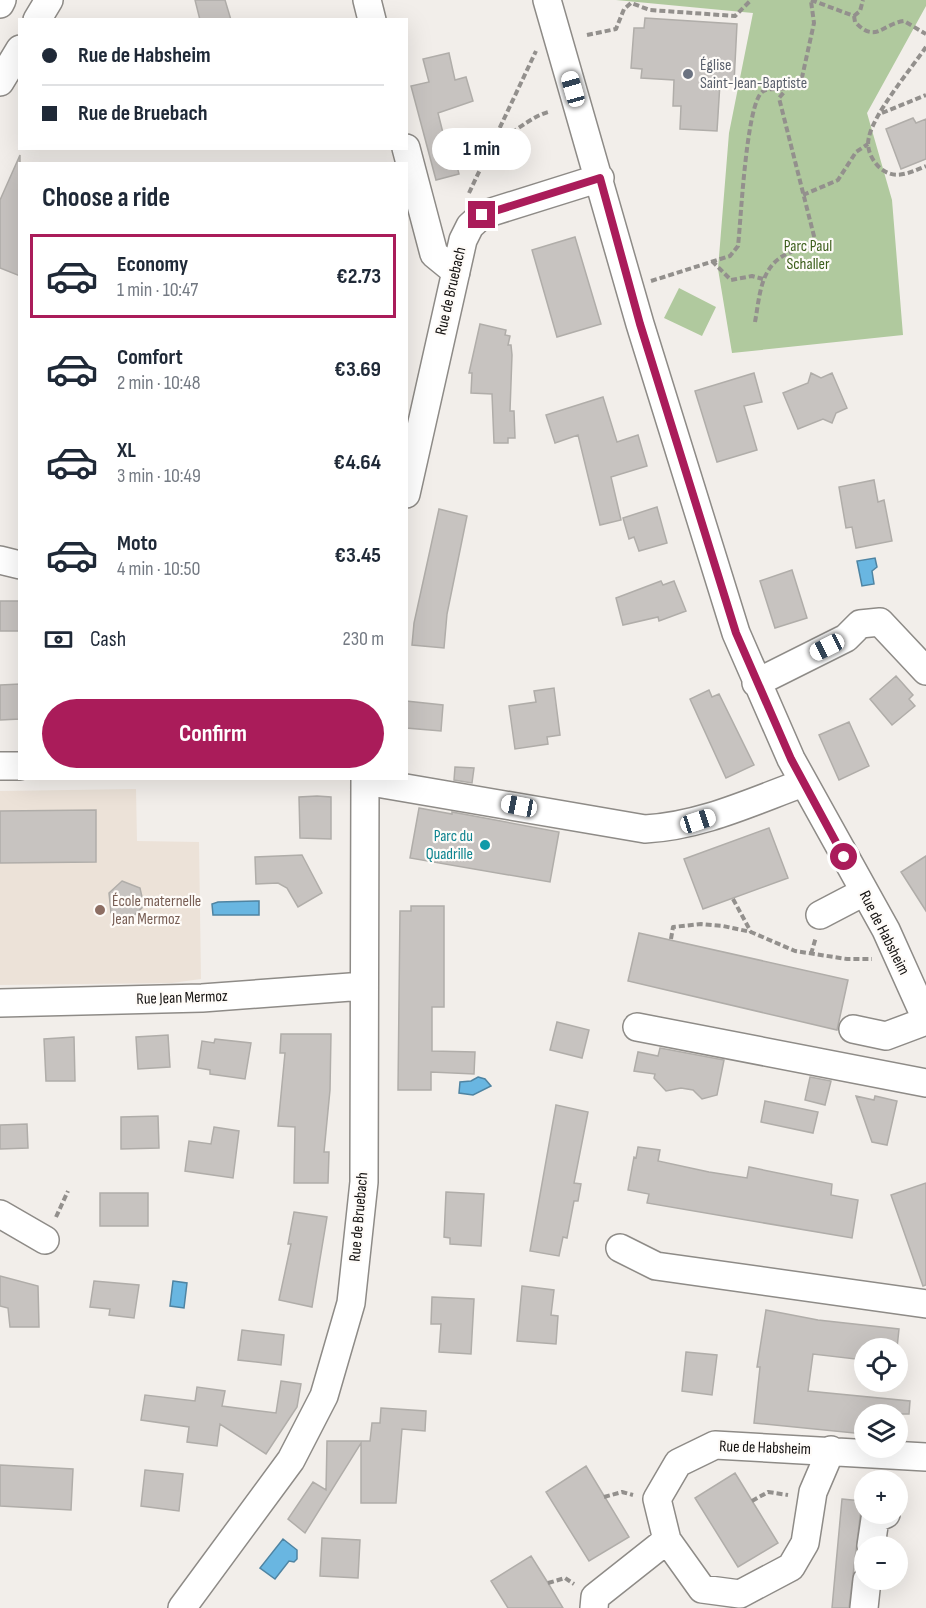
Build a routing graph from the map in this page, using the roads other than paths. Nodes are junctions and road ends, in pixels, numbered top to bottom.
1 (2, 0) edge
2 (49, 0) edge
3 (367, 0) edge
4 (547, 0) edge
5 (0, 4) edge
6 (38, 18) edge
7 (372, 18) edge
8 (18, 52) edge
9 (0, 82) edge
10 (407, 150) edge
11 (600, 178) junction
12 (456, 272) junction
13 (408, 485) edge
14 (0, 560) edge
15 (18, 564) edge
16 (926, 671) edge
17 (756, 683) junction
18 (0, 766) edge
19 (18, 766) edge
20 (365, 780) edge
21 (803, 783) junction
22 (864, 892) junction
23 (820, 915) dead end
24 (916, 973) edge
25 (364, 986) junction
26 (0, 1003) edge
27 (926, 1020) edge
28 (637, 1027) dead end
29 (853, 1029) dead end
30 (926, 1083) edge
31 (0, 1214) edge
32 (45, 1240) dead end
33 (620, 1248) dead end
34 (926, 1304) edge
35 (831, 1450) junction
36 (926, 1458) edge
37 (667, 1540) junction
38 (866, 1590) edge
39 (695, 1598) edge
40 (182, 1608) edge
41 (594, 1608) edge
42 (864, 1608) edge

1 - 5 street
2 - 6 street
3 - 7 street
4 - 11 street, Rue de Habsheim
8 - 9 street
10 - 12 street
11 - 12 street, Rue de Bruebach
11 - 17 street, Rue de Habsheim
12 - 13 street, Rue de Bruebach
14 - 15 street
16 - 17 street
17 - 21 street, Rue de Habsheim
18 - 19 street
20 - 21 street
20 - 25 street, Rue de Bruebach
21 - 22 street, Rue de Habsheim
22 - 23 street
22 - 24 street, Rue de Habsheim
24 - 27 street, Rue de Habsheim
25 - 26 street, Rue Jean Mermoz
25 - 40 street, Rue de Bruebach
27 - 29 street
28 - 30 street
31 - 32 street
33 - 34 street
35 - 36 street, Rue de Habsheim
35 - 37 street, Rue de Habsheim
35 - 39 street, Rue de Habsheim
37 - 39 street, Rue de Habsheim
37 - 41 street
38 - 42 street

